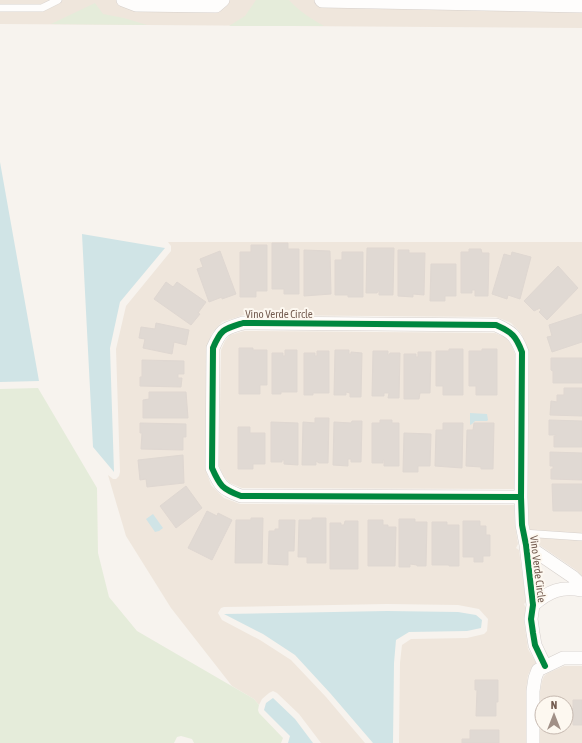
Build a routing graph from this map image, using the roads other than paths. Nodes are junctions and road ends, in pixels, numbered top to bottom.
1 (58, 0) edge
2 (123, 0) edge
3 (223, 0) edge
4 (321, 0) edge
5 (418, 1) edge
6 (582, 6) edge
7 (0, 8) edge
8 (521, 497) junction
9 (582, 537) edge
10 (525, 539) junction
11 (582, 586) edge
12 (582, 590) edge
13 (534, 605) junction
14 (582, 658) edge
15 (545, 666) junction
16 (533, 743) edge

1 - 7 lane
2 - 3 street
4 - 5 street
5 - 6 street
8 - 8 street, Vino Verde Circle
8 - 10 street, Vino Verde Circle
9 - 10 lane
10 - 11 street, Vino Verde Circle
10 - 13 street, Vino Verde Circle
12 - 13 street
13 - 15 street, Vino Verde Circle
14 - 15 street
15 - 16 street

